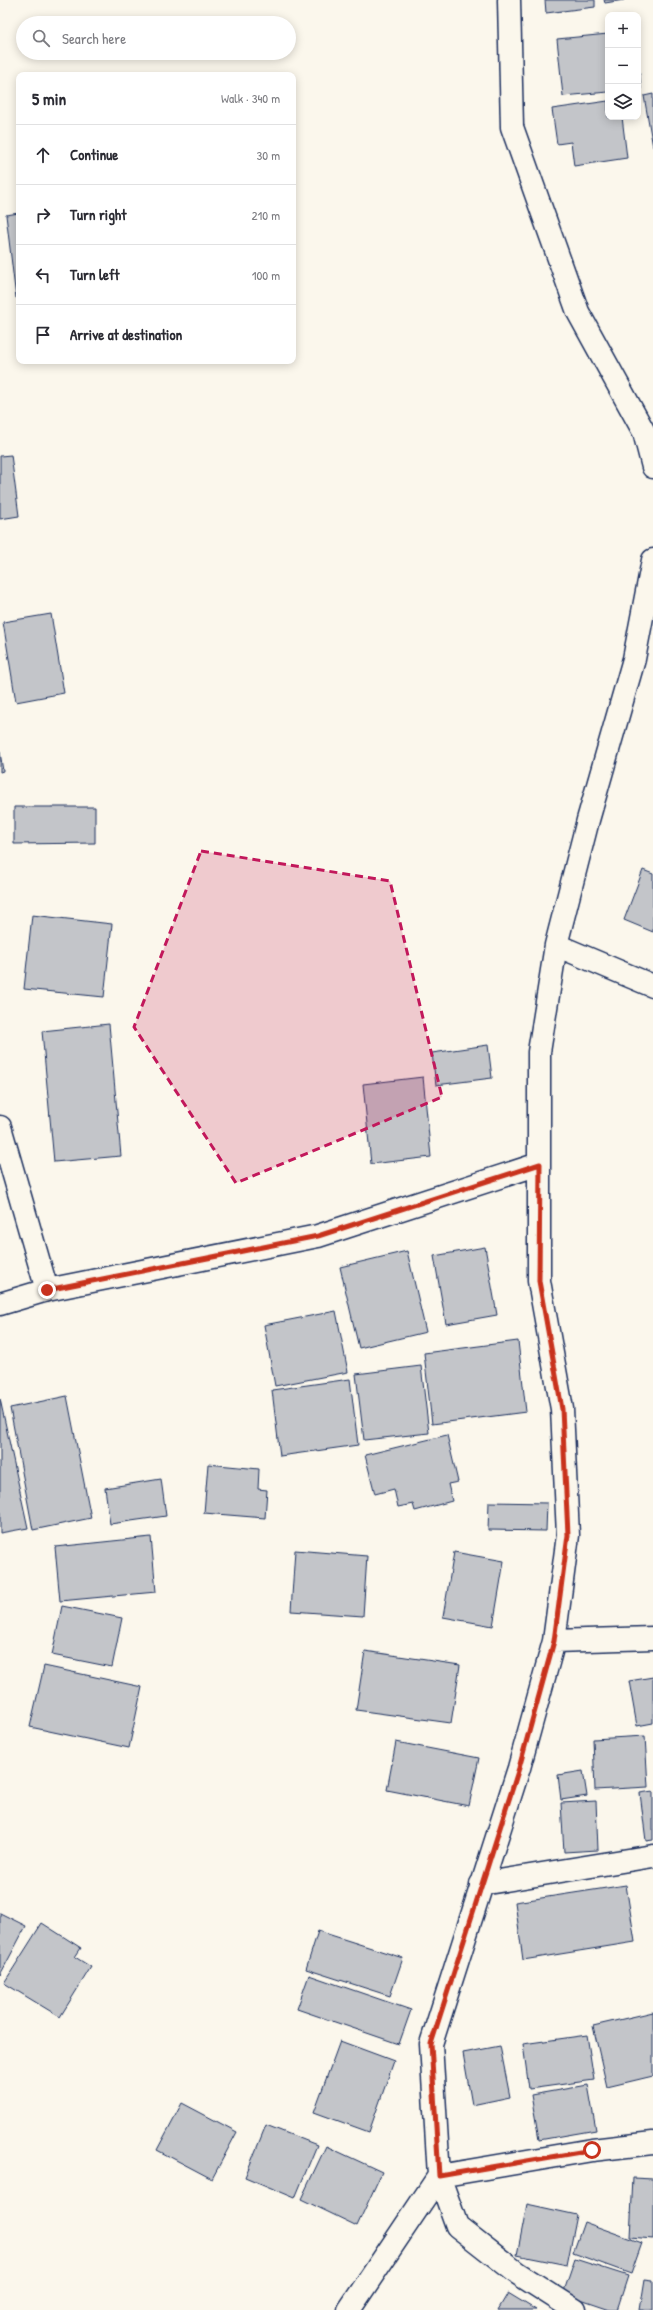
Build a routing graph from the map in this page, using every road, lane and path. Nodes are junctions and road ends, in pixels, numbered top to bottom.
1 (509, 0) edge
2 (653, 467) edge
3 (653, 560) edge
4 (556, 946) junction
5 (653, 986) edge
6 (0, 1127) edge
7 (540, 1164) junction
8 (47, 1290) junction
9 (0, 1304) edge
10 (653, 1638) edge
11 (554, 1641) junction
12 (653, 1856) edge
13 (481, 1884) junction
14 (653, 2143) edge
15 (439, 2176) junction
16 (349, 2310) edge
17 (574, 2310) edge

1 - 2 street
3 - 4 street
4 - 5 street
4 - 7 street
6 - 8 street
7 - 8 street
7 - 11 street
8 - 9 street
10 - 11 street
11 - 13 street
12 - 13 street
13 - 15 street
14 - 15 street
15 - 16 street
15 - 17 street

